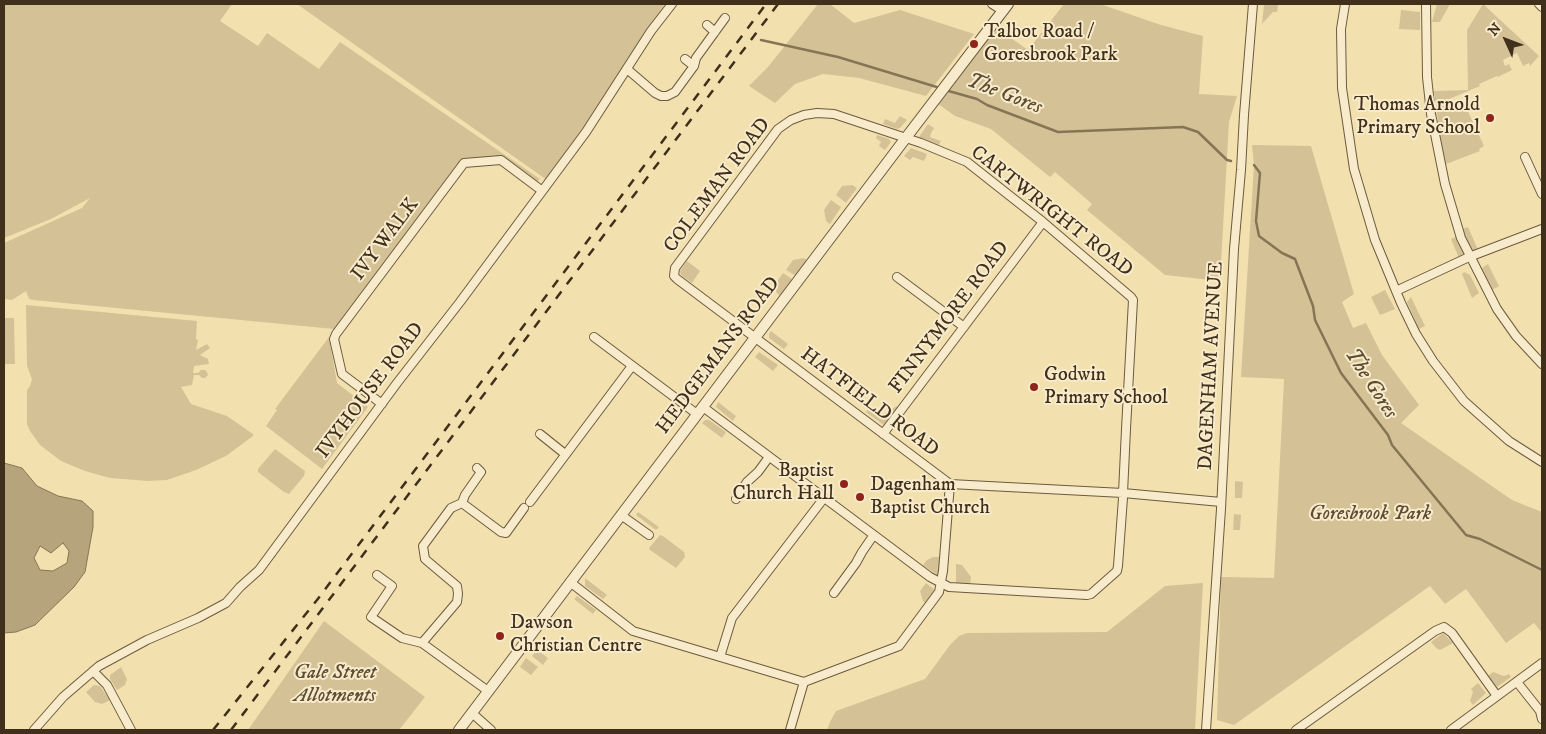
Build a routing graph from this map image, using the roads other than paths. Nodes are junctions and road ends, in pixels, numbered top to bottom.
1 (672, 4) edge
2 (992, 4) edge
3 (1253, 4) edge
4 (1345, 4) edge
5 (1426, 4) edge
6 (1539, 4) edge
7 (1542, 7) edge
8 (1006, 8) edge
9 (725, 18) dead end
10 (707, 26) dead end
11 (715, 32) junction
12 (685, 59) dead end
13 (694, 66) junction
14 (626, 69) junction
15 (904, 139) junction
16 (1525, 156) dead end
17 (541, 190) junction
18 (1542, 194) edge
19 (1043, 222) junction
20 (1542, 228) edge
21 (1469, 257) junction
22 (674, 273) joint
23 (897, 277) dead end
24 (1396, 291) junction
25 (964, 327) junction
26 (594, 337) dead end
27 (754, 338) junction
28 (1542, 364) edge
29 (632, 366) junction
30 (382, 404) junction
31 (700, 410) junction
32 (540, 434) dead end
33 (883, 434) junction
34 (565, 454) junction
35 (769, 457) junction
36 (1542, 462) edge
37 (477, 468) dead end
38 (950, 484) junction
39 (1123, 493) junction
40 (824, 498) junction
41 (736, 499) dead end
42 (1222, 502) junction
43 (462, 503) junction
44 (621, 516) junction
45 (649, 535) dead end
46 (874, 536) junction
47 (377, 575) dead end
48 (570, 582) junction
49 (942, 584) junction
50 (834, 593) dead end
51 (422, 642) junction
52 (720, 657) junction
53 (1542, 663) edge
54 (93, 671) junction
55 (804, 682) junction
56 (1517, 682) junction
57 (488, 691) junction
58 (1498, 696) junction
59 (472, 714) junction
60 (1542, 719) edge
61 (34, 730) edge
62 (131, 730) edge
63 (459, 730) edge
64 (491, 730) edge
65 (790, 730) edge
66 (1206, 730) edge
67 (1296, 730) edge
68 (1451, 730) edge

1 - 14 street, IVYHOUSE ROAD
2 - 8 street
3 - 42 street, DAGENHAM AVENUE
4 - 24 street
5 - 21 street
6 - 7 street
8 - 15 street, HEDGEMANS ROAD
9 - 11 street
10 - 11 street
11 - 13 street
12 - 13 street
13 - 14 street
14 - 17 street, IVYHOUSE ROAD
15 - 19 street, CARTWRIGHT ROAD
15 - 22 street, COLEMAN ROAD
15 - 27 street, HEDGEMANS ROAD
16 - 18 street
17 - 30 street, IVYHOUSE ROAD
17 - 30 street, IVY WALK
19 - 25 street, FINNYMORE ROAD
19 - 39 street, CARTWRIGHT ROAD
20 - 21 street
21 - 24 street
21 - 28 street
22 - 27 street, HATFIELD ROAD
23 - 25 street
24 - 36 street
25 - 33 street, FINNYMORE ROAD
26 - 29 street
27 - 31 street, HEDGEMANS ROAD
27 - 33 street, HATFIELD ROAD
29 - 31 street
29 - 34 street
30 - 54 street, IVYHOUSE ROAD
31 - 35 street
31 - 44 street, HEDGEMANS ROAD
32 - 34 street
33 - 38 street, HATFIELD ROAD
34 - 43 street
35 - 40 street
35 - 41 street
37 - 43 street
38 - 39 street, HATFIELD ROAD
38 - 49 street
39 - 42 street, HATFIELD ROAD
39 - 49 street
40 - 46 street
40 - 52 street
42 - 66 street, DAGENHAM AVENUE
43 - 51 street
44 - 45 street
44 - 48 street, HEDGEMANS ROAD
46 - 49 street
46 - 50 street
47 - 51 street
48 - 52 street
48 - 57 street, HEDGEMANS ROAD
49 - 55 street
51 - 57 street
52 - 55 street
53 - 56 street
54 - 61 street, IVYHOUSE ROAD
54 - 62 street
55 - 65 street
56 - 58 street
56 - 60 street
57 - 59 street, HEDGEMANS ROAD
58 - 67 street
58 - 68 street
59 - 63 street, HEDGEMANS ROAD
59 - 64 street

